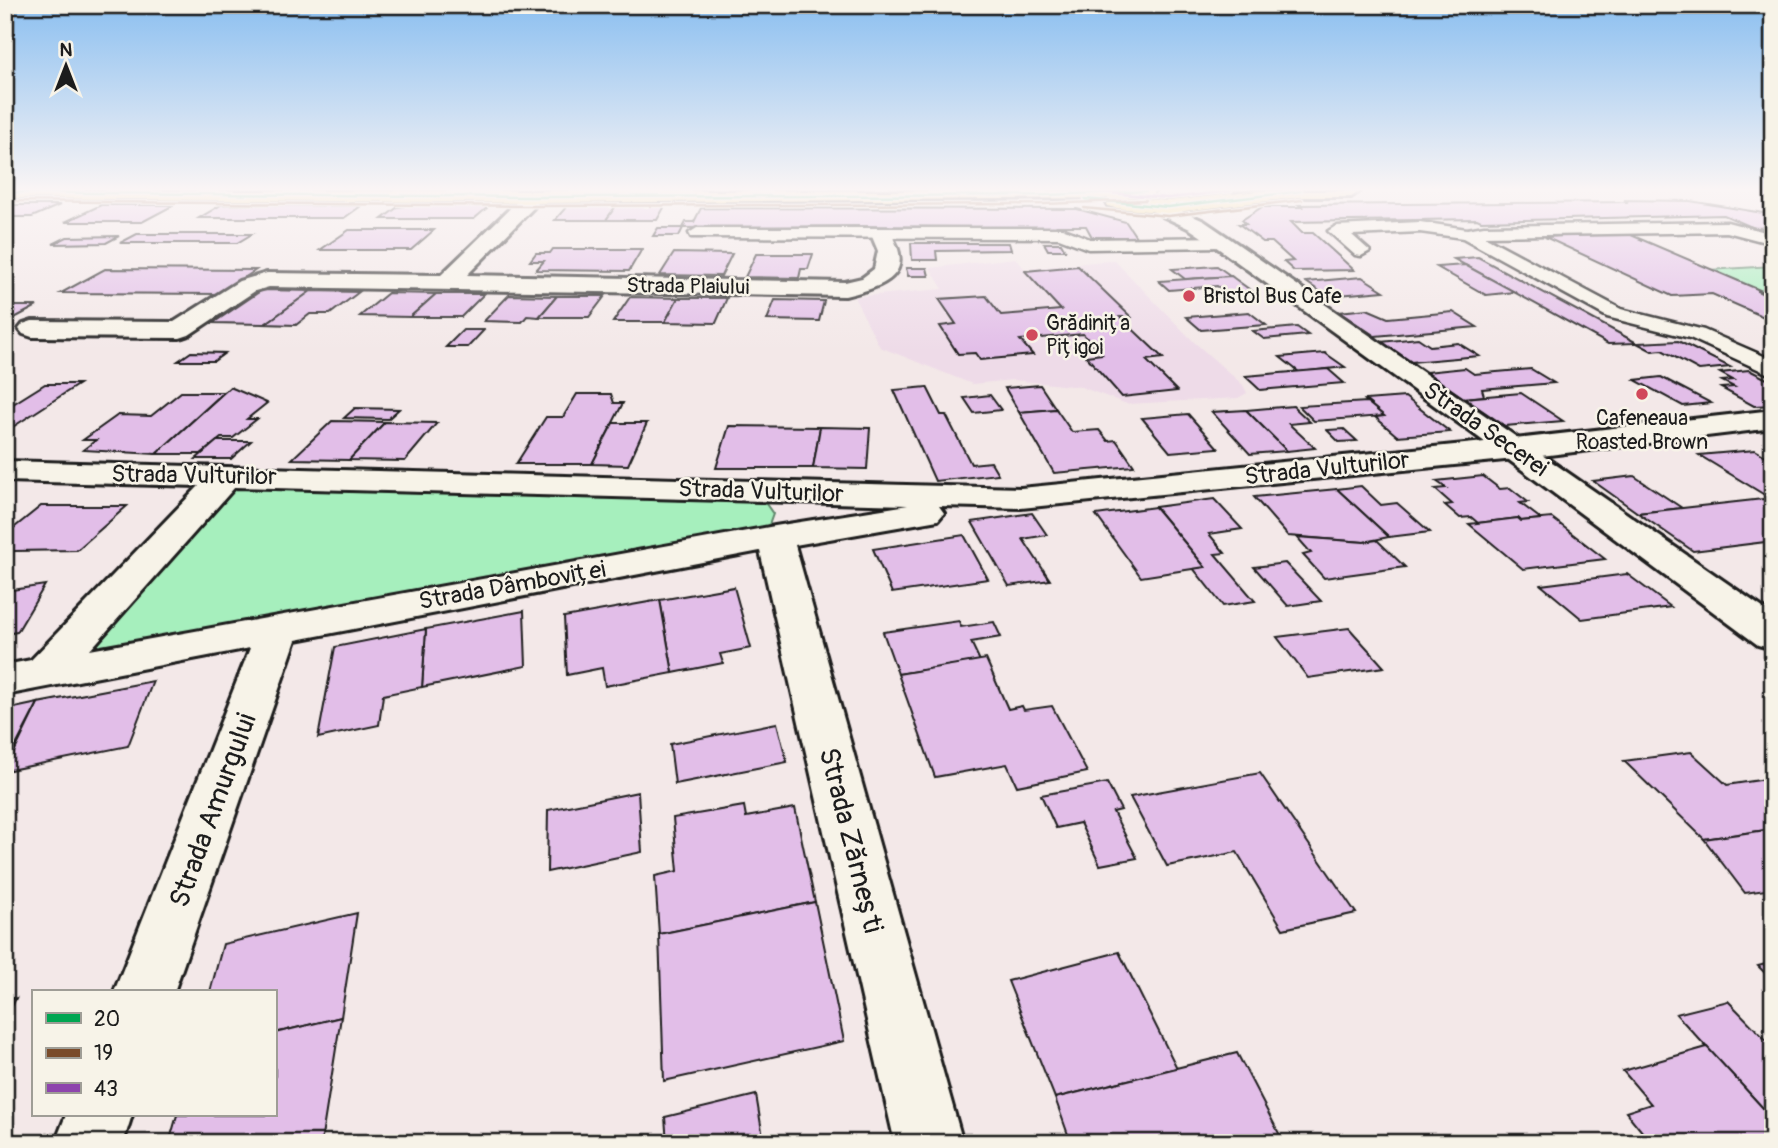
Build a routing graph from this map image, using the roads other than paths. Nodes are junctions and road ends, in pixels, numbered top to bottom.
1 (485, 245) edge
2 (886, 245) edge
3 (1226, 245) edge
4 (1353, 245) edge
5 (1486, 245) edge
6 (1361, 251) dead end
7 (447, 282) junction
8 (32, 329) dead end
9 (1773, 369) edge
10 (1773, 419) edge
11 (1515, 449) junction
12 (5, 471) edge
13 (228, 476) junction
14 (1021, 498) junction
15 (775, 537) junction
16 (279, 628) junction
17 (1773, 635) edge
18 (45, 672) junction
19 (5, 680) edge
20 (145, 990) edge
21 (99, 1116) edge
22 (89, 1143) edge
23 (929, 1143) edge

1 - 7 street
2 - 7 street, Strada Plaiului
3 - 11 street, Strada Secerei
4 - 6 lane
5 - 9 lane
7 - 8 street, Strada Plaiului
10 - 11 street, Strada Vulturilor
11 - 14 street, Strada Vulturilor
11 - 17 street, Strada Secerei
12 - 13 street, Strada Vulturilor
13 - 14 street, Strada Vulturilor
13 - 18 street
14 - 15 street, Strada Dâmboviței
15 - 16 street, Strada Dâmboviței
15 - 23 street, Strada Zărnești
16 - 18 street, Strada Dâmboviței
16 - 20 street, Strada Amurgului
18 - 19 street, Strada Dâmboviței
21 - 22 street

